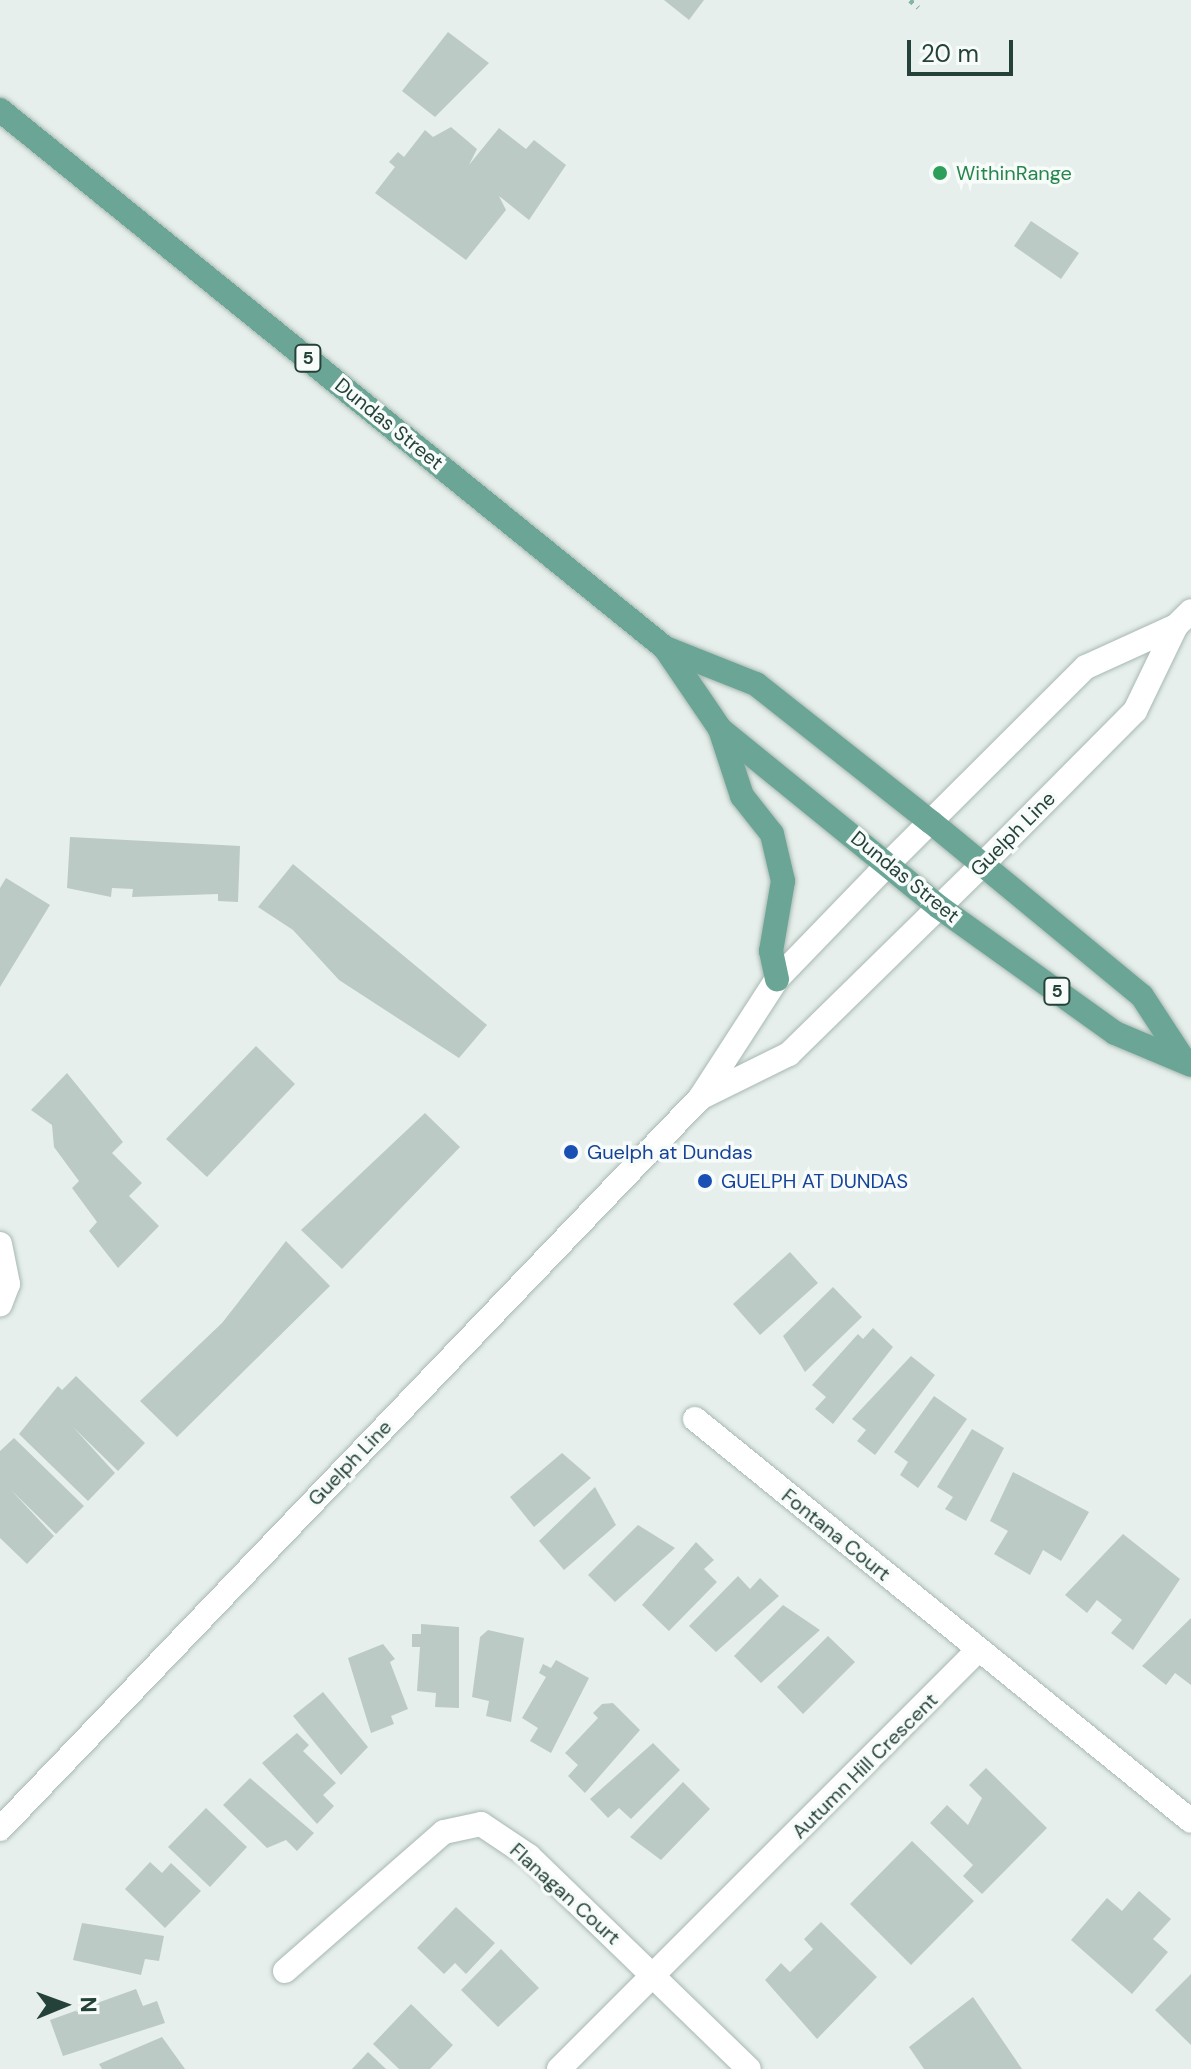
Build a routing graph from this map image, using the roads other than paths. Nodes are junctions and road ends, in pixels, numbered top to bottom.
1 (0, 110) edge
2 (1184, 618) edge
3 (665, 648) junction
4 (720, 729) junction
5 (931, 822) junction
6 (888, 864) junction
7 (982, 865) junction
8 (939, 907) junction
9 (777, 979) junction
10 (1187, 1062) edge
11 (700, 1098) junction
12 (0, 1244) edge
13 (0, 1305) edge
14 (695, 1419) dead end
15 (975, 1653) junction
16 (1191, 1821) edge
17 (0, 1829) edge
18 (285, 1971) dead end
19 (652, 1976) junction
20 (559, 2069) edge
21 (749, 2069) edge

1 - 3 main road, Dundas Street / 5
2 - 5 main road, Guelph Line
2 - 7 main road, Guelph Line
3 - 4 main road, Dundas Street / 5
3 - 5 main road, Dundas Street / 5
4 - 6 main road, Dundas Street / 5
4 - 9 main road
5 - 6 main road, Guelph Line
5 - 7 main road, Dundas Street / 5
6 - 8 main road, Dundas Street / 5
6 - 9 main road, Guelph Line
7 - 8 main road, Guelph Line
7 - 10 main road, Dundas Street / 5
8 - 10 main road, Dundas Street / 5
8 - 11 main road, Guelph Line
9 - 11 main road, Guelph Line
11 - 17 main road, Guelph Line
12 - 13 main road
14 - 15 main road, Fontana Court
15 - 16 main road
15 - 19 main road, Autumn Hill Crescent
18 - 19 main road, Flanagan Court
19 - 20 main road, Autumn Hill Crescent
19 - 21 main road, Flanagan Court

